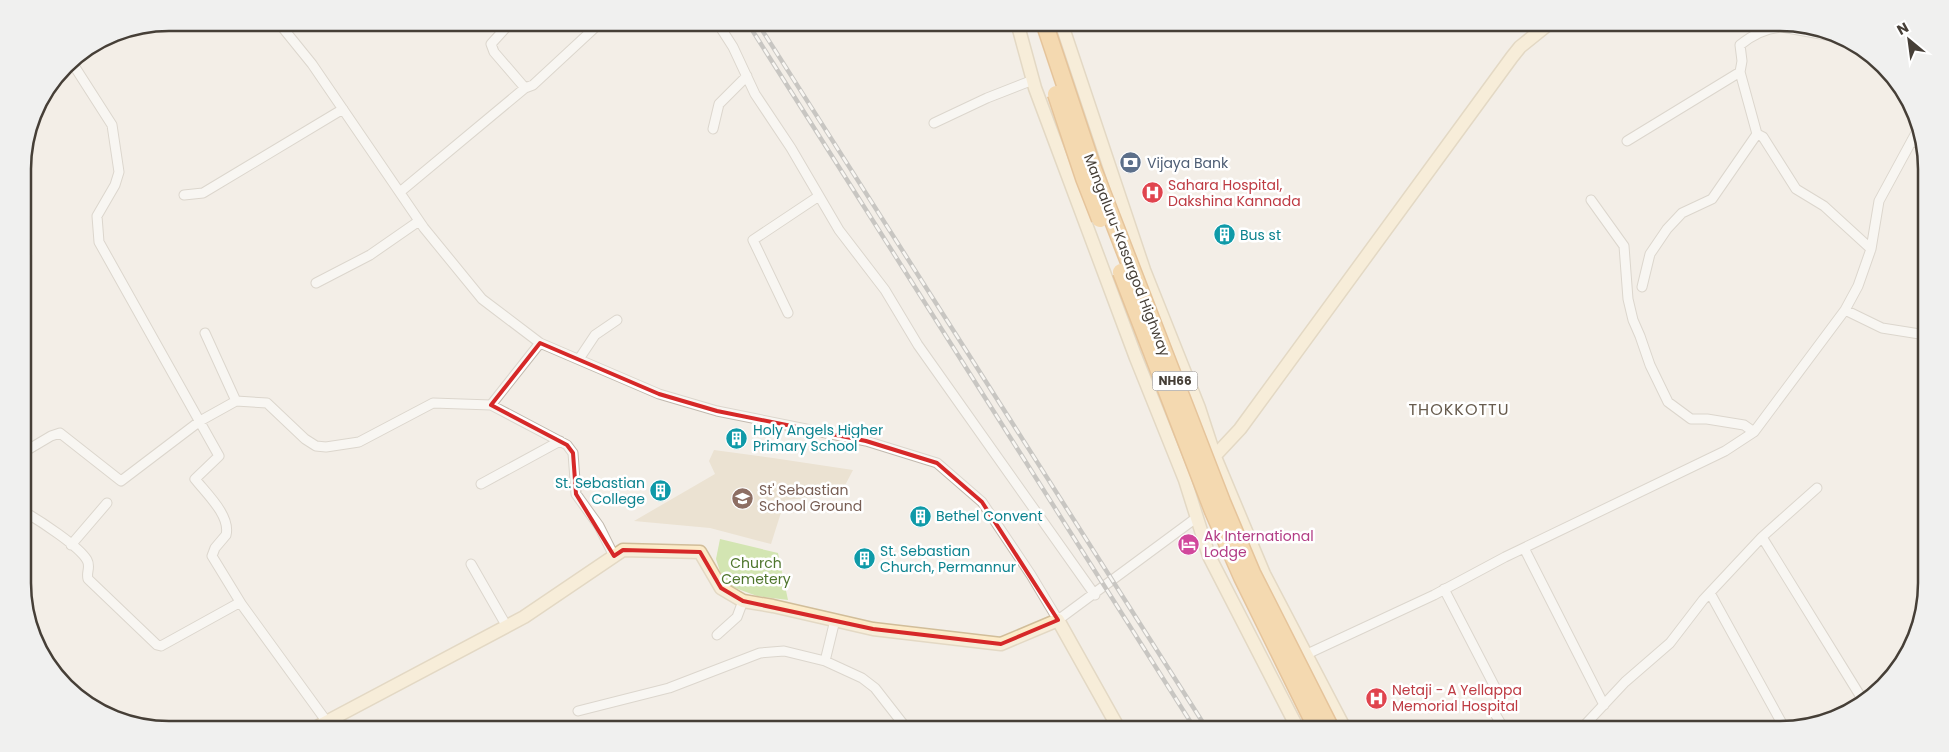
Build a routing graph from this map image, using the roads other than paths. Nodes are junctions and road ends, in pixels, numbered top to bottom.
1 (285, 31) edge
2 (503, 31) edge
3 (591, 31) edge
4 (723, 31) edge
5 (1019, 31) edge
6 (1035, 31) edge
7 (1047, 31) edge
8 (1064, 31) edge
9 (1540, 31) edge
10 (1766, 31) edge
11 (75, 68) edge
12 (1740, 72) junction
13 (747, 76) junction
14 (1033, 80) junction
15 (525, 88) junction
16 (343, 109) junction
17 (934, 123) dead end
18 (713, 129) dead end
19 (1757, 134) junction
20 (1914, 137) edge
21 (1912, 140) junction
22 (1627, 141) dead end
23 (1915, 142) edge
24 (400, 192) junction
25 (184, 195) dead end
26 (820, 196) junction
27 (1591, 200) dead end
28 (419, 221) junction
29 (1871, 249) junction
30 (316, 283) dead end
31 (1642, 287) dead end
32 (1845, 310) junction
33 (788, 313) dead end
34 (617, 320) dead end
35 (205, 333) dead end
36 (1918, 334) edge
37 (540, 343) junction
38 (579, 359) junction
39 (236, 402) junction
40 (491, 404) junction
41 (200, 421) junction
42 (1754, 432) junction
43 (560, 442) junction
44 (31, 448) edge
45 (1215, 457) junction
46 (1185, 480) junction
47 (481, 484) dead end
48 (1817, 488) dead end
49 (107, 503) dead end
50 (31, 516) edge
51 (1196, 518) junction
52 (1762, 537) junction
53 (71, 546) junction
54 (1525, 550) junction
55 (614, 556) junction
56 (471, 564) dead end
57 (1444, 589) junction
58 (1710, 593) junction
59 (1096, 595) junction
60 (743, 602) junction
61 (242, 605) junction
62 (835, 620) junction
63 (1058, 620) junction
64 (506, 625) junction
65 (717, 635) dead end
66 (1305, 655) junction
67 (825, 661) junction
68 (1497, 691) dead end
69 (1860, 695) edge
70 (1604, 705) junction
71 (578, 711) dead end
72 (1494, 712) dead end
73 (1591, 719) edge
74 (1114, 720) edge
75 (1293, 720) edge
76 (1313, 720) edge
77 (1327, 720) edge
78 (1340, 720) edge
79 (1499, 720) edge
80 (1780, 720) edge
81 (326, 721) edge
82 (329, 721) edge
83 (900, 721) edge

1 - 16 street
2 - 15 street
3 - 15 street
4 - 13 street
5 - 14 street
6 - 76 highway, Mangaluru-Kasargod Highway / NH66, bridge
7 - 77 highway, Mangaluru-Kasargod Highway / NH66, bridge
8 - 45 street
9 - 45 street
10 - 12 street
11 - 41 street
12 - 19 street
12 - 22 street
13 - 18 street
13 - 26 street
14 - 17 street
14 - 46 street
15 - 24 street
16 - 24 street
16 - 25 street
19 - 29 street
19 - 31 street
20 - 21 street
21 - 23 street
21 - 29 street
24 - 28 street
26 - 33 street
26 - 59 street
27 - 42 street
28 - 30 street
28 - 37 street
29 - 32 street
32 - 36 street
32 - 42 street
34 - 38 street
35 - 39 street
37 - 38 street
37 - 40 street
38 - 63 street
39 - 40 street
39 - 41 street
40 - 43 street
41 - 44 street
41 - 61 street
42 - 54 street
43 - 47 street
43 - 55 street
45 - 46 street
45 - 66 street
46 - 51 street
48 - 52 street
49 - 53 street
50 - 53 street
51 - 59 street
51 - 75 street
52 - 58 street
52 - 69 street
53 - 61 street
54 - 57 street
54 - 70 street
55 - 60 street
55 - 64 street
56 - 64 street
57 - 66 street
57 - 68 street
58 - 70 street
58 - 80 street
59 - 63 street
60 - 62 street
60 - 65 street
61 - 81 street
62 - 63 street
62 - 67 street
63 - 74 street
64 - 82 street
66 - 78 street
67 - 71 street
67 - 83 street
70 - 73 street
72 - 79 street

